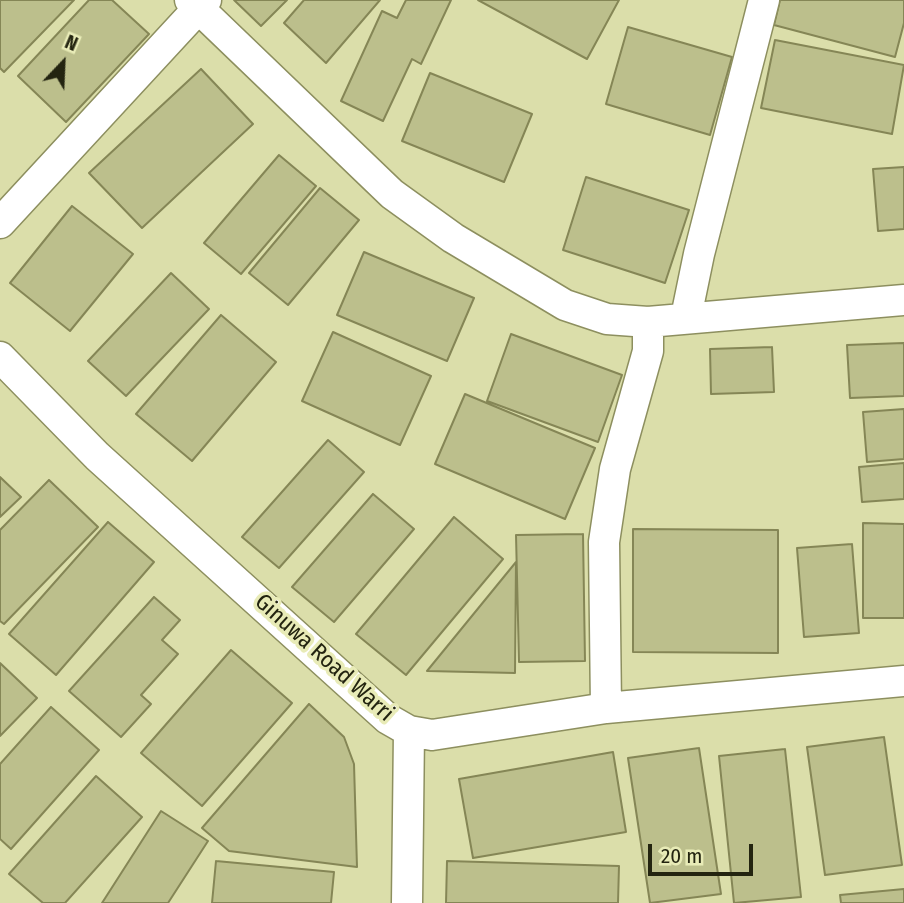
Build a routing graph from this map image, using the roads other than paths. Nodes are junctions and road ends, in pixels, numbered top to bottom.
1 (764, 0) edge
2 (198, 3) edge
3 (0, 223) edge
4 (904, 300) edge
5 (686, 317) junction
6 (648, 322) junction
7 (0, 357) edge
8 (904, 681) edge
9 (606, 708) junction
10 (409, 731) junction
11 (407, 903) edge

1 - 5 street
2 - 3 street
2 - 6 street
4 - 5 street
5 - 6 street
6 - 9 street
7 - 10 street, Ginuwa Road Warri
8 - 9 street, Ginuwa Road Warri
9 - 10 street, Ginuwa Road Warri
10 - 11 street

